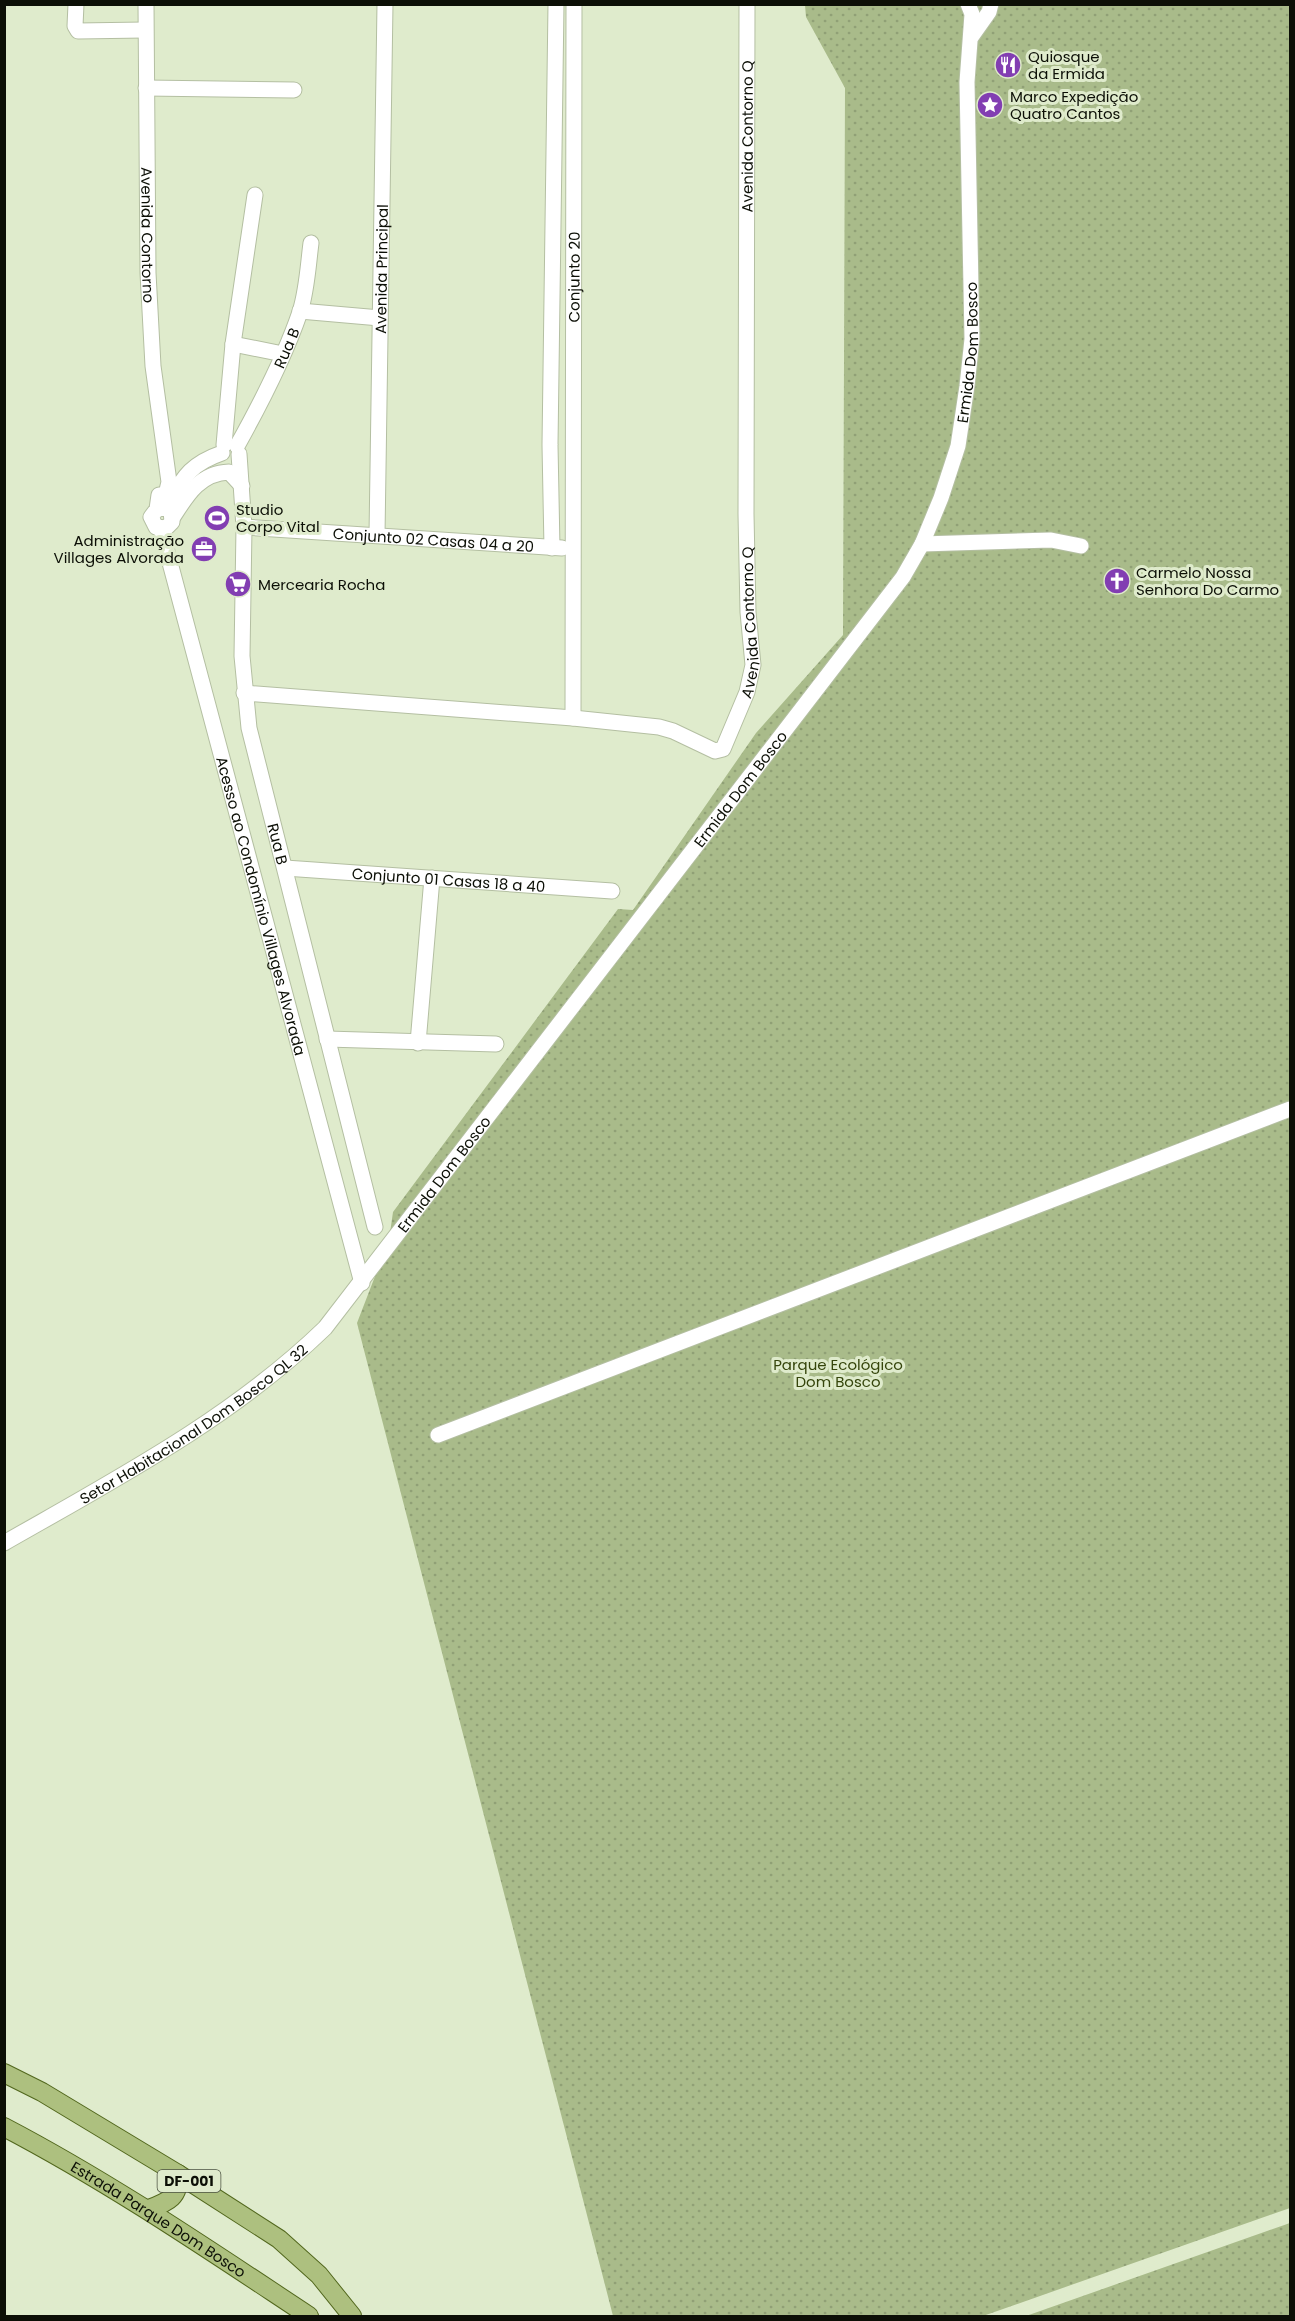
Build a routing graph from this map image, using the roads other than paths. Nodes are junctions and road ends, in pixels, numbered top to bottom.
1 (76, 4) edge
2 (146, 4) edge
3 (385, 4) edge
4 (556, 4) edge
5 (574, 4) edge
6 (747, 4) edge
7 (979, 10) edge
8 (144, 30) junction
9 (556, 32) junction
10 (574, 52) junction
11 (555, 78) junction
12 (146, 88) junction
13 (294, 90) dead end
14 (574, 100) junction
15 (255, 195) dead end
16 (311, 243) dead end
17 (300, 311) junction
18 (380, 318) junction
19 (233, 344) junction
20 (284, 354) junction
21 (229, 452) junction
22 (224, 473) junction
23 (242, 486) junction
24 (165, 510) junction
25 (244, 526) junction
26 (377, 535) junction
27 (922, 544) junction
28 (1081, 546) dead end
29 (552, 548) junction
30 (574, 548) junction
31 (244, 693) junction
32 (573, 718) junction
33 (285, 868) junction
34 (432, 878) junction
35 (612, 891) dead end
36 (327, 1039) junction
37 (418, 1043) junction
38 (496, 1044) dead end
39 (1290, 1109) edge
40 (375, 1227) dead end
41 (362, 1283) junction
42 (438, 1435) dead end
43 (4, 1543) edge
44 (4, 2073) edge
45 (4, 2127) edge
46 (178, 2174) junction
47 (149, 2210) junction
48 (309, 2316) edge
49 (352, 2316) edge

1 - 8 street
2 - 8 street, Avenida Contorno
3 - 18 street, Avenida Principal
4 - 9 street, Conjunto 20
5 - 10 street, Conjunto 20
6 - 32 street, Avenida Contorno Q
7 - 27 street, Ermida Dom Bosco
8 - 12 street, Avenida Contorno
9 - 10 street
9 - 11 street, Conjunto 20
10 - 14 street, Conjunto 20
11 - 14 street
11 - 29 street, Conjunto 20
12 - 13 street
12 - 24 street, Avenida Contorno
14 - 30 street, Conjunto 20
15 - 19 street
16 - 17 street, Rua B
17 - 18 street
17 - 20 street, Rua B
18 - 26 street, Avenida Principal
19 - 20 street
19 - 21 street
20 - 21 street, Rua B
21 - 22 street
21 - 22 street
21 - 23 street, Rua B
21 - 24 street
22 - 23 street
22 - 24 street
23 - 25 street, Rua B
24 - 41 street, Acesso ao Condomínio Villages Alvorada
25 - 26 street, Conjunto 02 Casas 04 a 20
25 - 31 street, Rua B
26 - 29 street, Conjunto 02 Casas 04 a 20
27 - 28 street
27 - 41 street, Ermida Dom Bosco
29 - 30 street, Conjunto 02 Casas 04 a 20
30 - 32 street, Conjunto 20
31 - 32 street, Avenida Contorno Q
31 - 33 street, Rua B
33 - 34 street, Conjunto 01 Casas 18 a 40
33 - 36 street, Rua B
34 - 35 street, Conjunto 01 Casas 18 a 40
34 - 37 street
36 - 37 street
36 - 40 street, Rua B
37 - 38 street
39 - 42 street
41 - 43 street, Setor Habitacional Dom Bosco QL 32
44 - 46 main road, DF-001
45 - 47 main road, Estrada Parque Dom Bosco / DF-001
46 - 47 main road
46 - 49 main road, DF-001
47 - 48 main road, Estrada Parque Dom Bosco / DF-001

